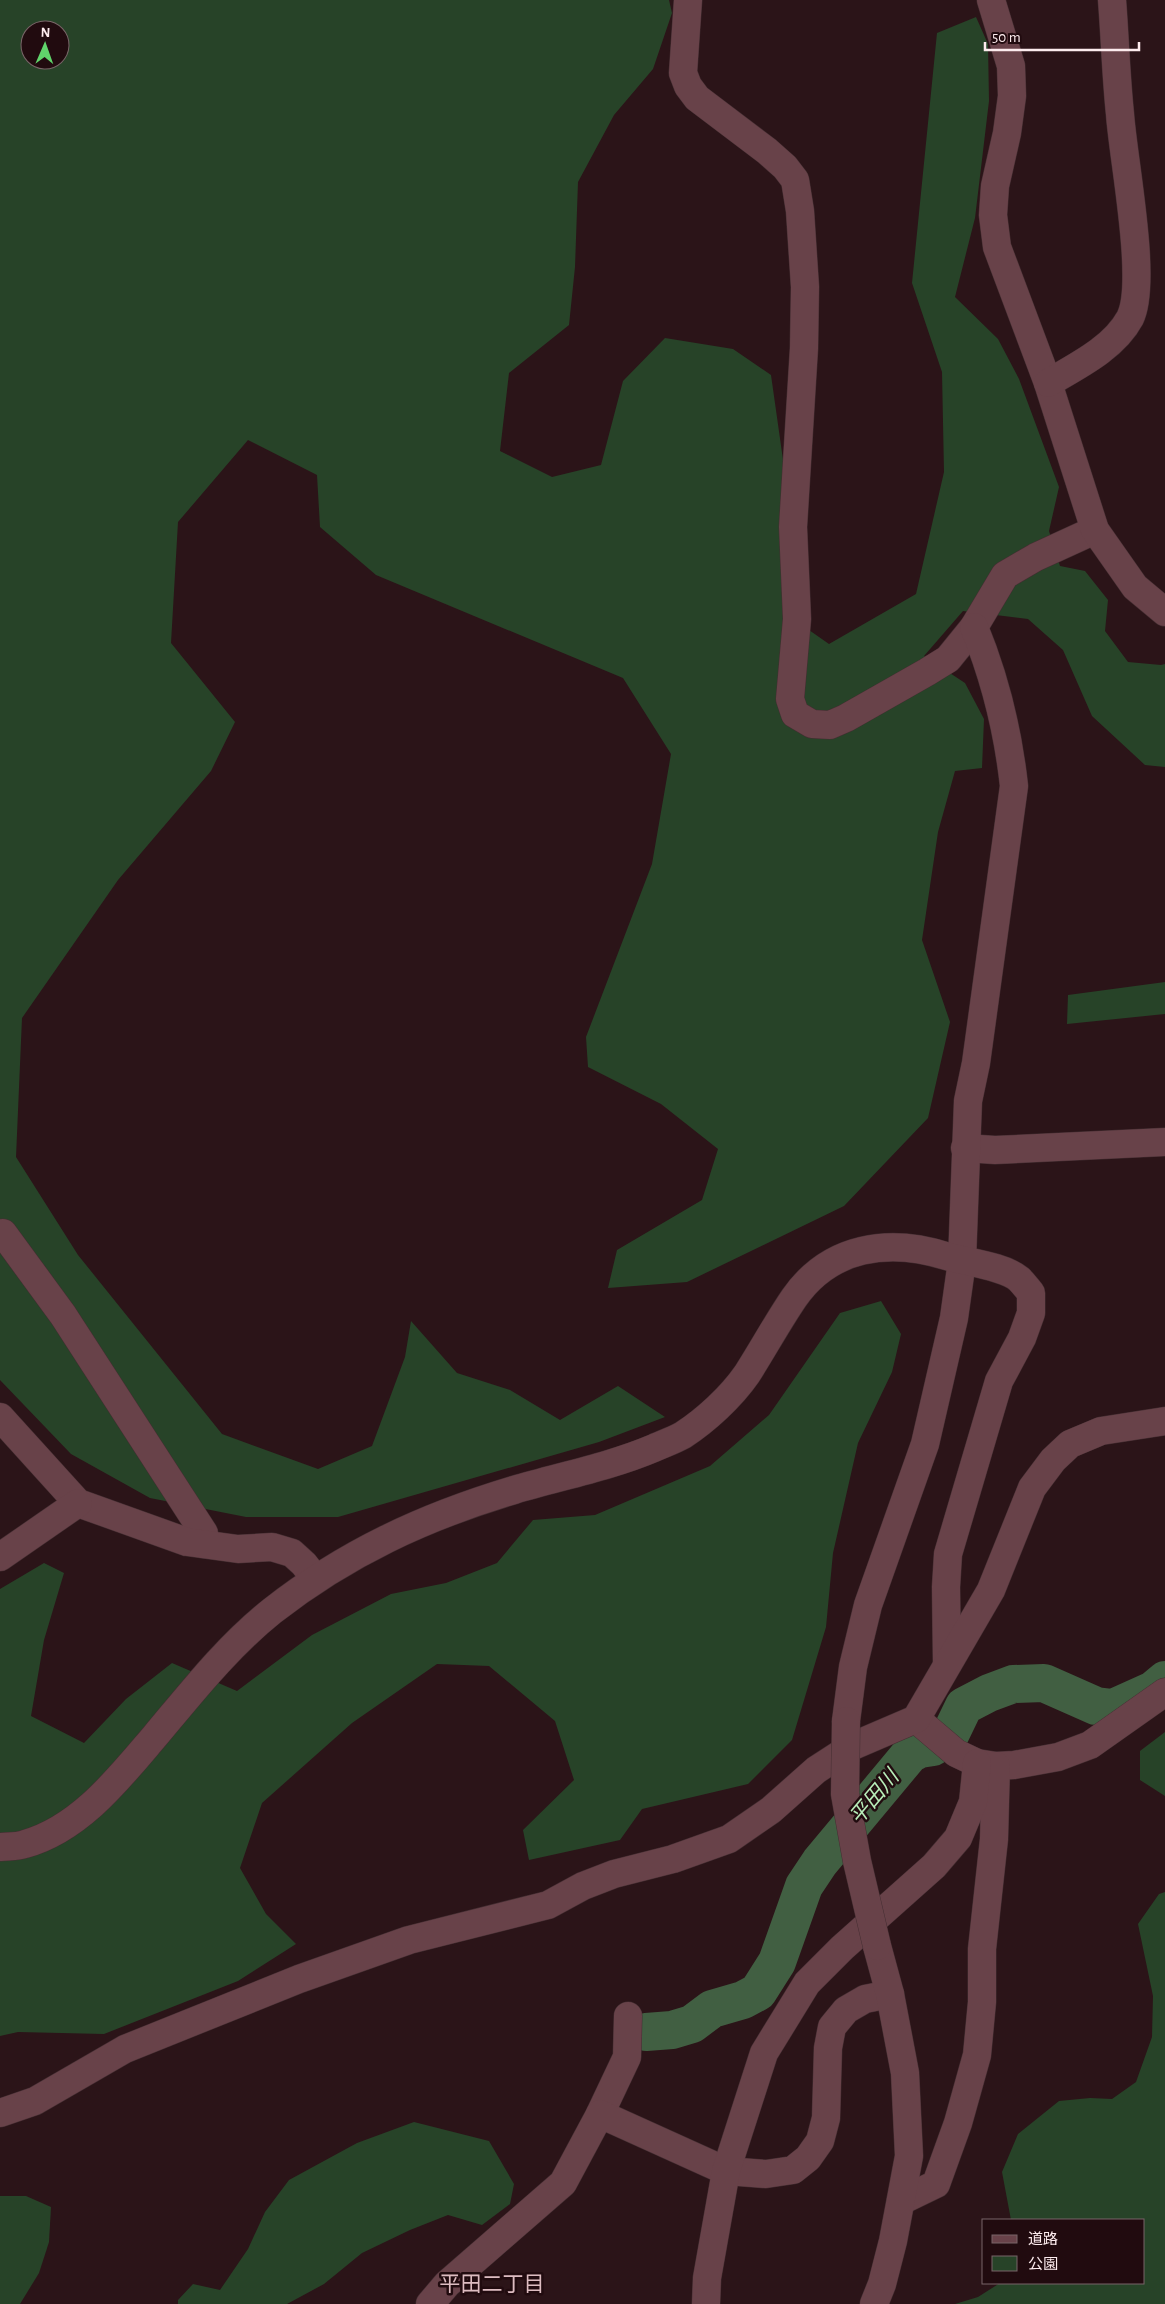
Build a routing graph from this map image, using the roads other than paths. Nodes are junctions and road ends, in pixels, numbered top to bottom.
1 (688, 0) edge
2 (992, 0) edge
3 (1112, 0) edge
4 (1048, 383) junction
5 (1095, 530) junction
6 (1165, 612) edge
7 (974, 627) junction
8 (1165, 1142) edge
9 (965, 1148) junction
10 (3, 1233) dead end
11 (962, 1261) junction
12 (0, 1417) edge
13 (1165, 1421) edge
14 (78, 1503) junction
15 (195, 1543) junction
16 (0, 1558) edge
17 (316, 1578) junction
18 (947, 1664) junction
19 (1165, 1692) edge
20 (916, 1719) junction
21 (986, 1765) junction
22 (0, 1847) edge
23 (890, 1994) junction
24 (628, 2016) dead end
25 (0, 2113) edge
26 (600, 2114) junction
27 (726, 2171) junction
28 (901, 2201) junction
29 (430, 2304) edge
30 (706, 2304) edge
31 (874, 2304) edge

1 - 7 street
2 - 4 street
3 - 4 street
4 - 5 street
5 - 6 street
5 - 7 street
7 - 9 street
8 - 9 street
9 - 11 street
10 - 15 street
11 - 17 street
11 - 18 street
11 - 23 street, bridge
12 - 14 street
13 - 18 street
14 - 15 street
14 - 16 street
15 - 17 street
17 - 22 street
18 - 20 street
19 - 21 street
20 - 21 street
20 - 25 street
21 - 27 street
21 - 28 street
23 - 27 street
23 - 28 street
24 - 26 street
26 - 27 street
26 - 29 street
27 - 30 street
28 - 31 street

